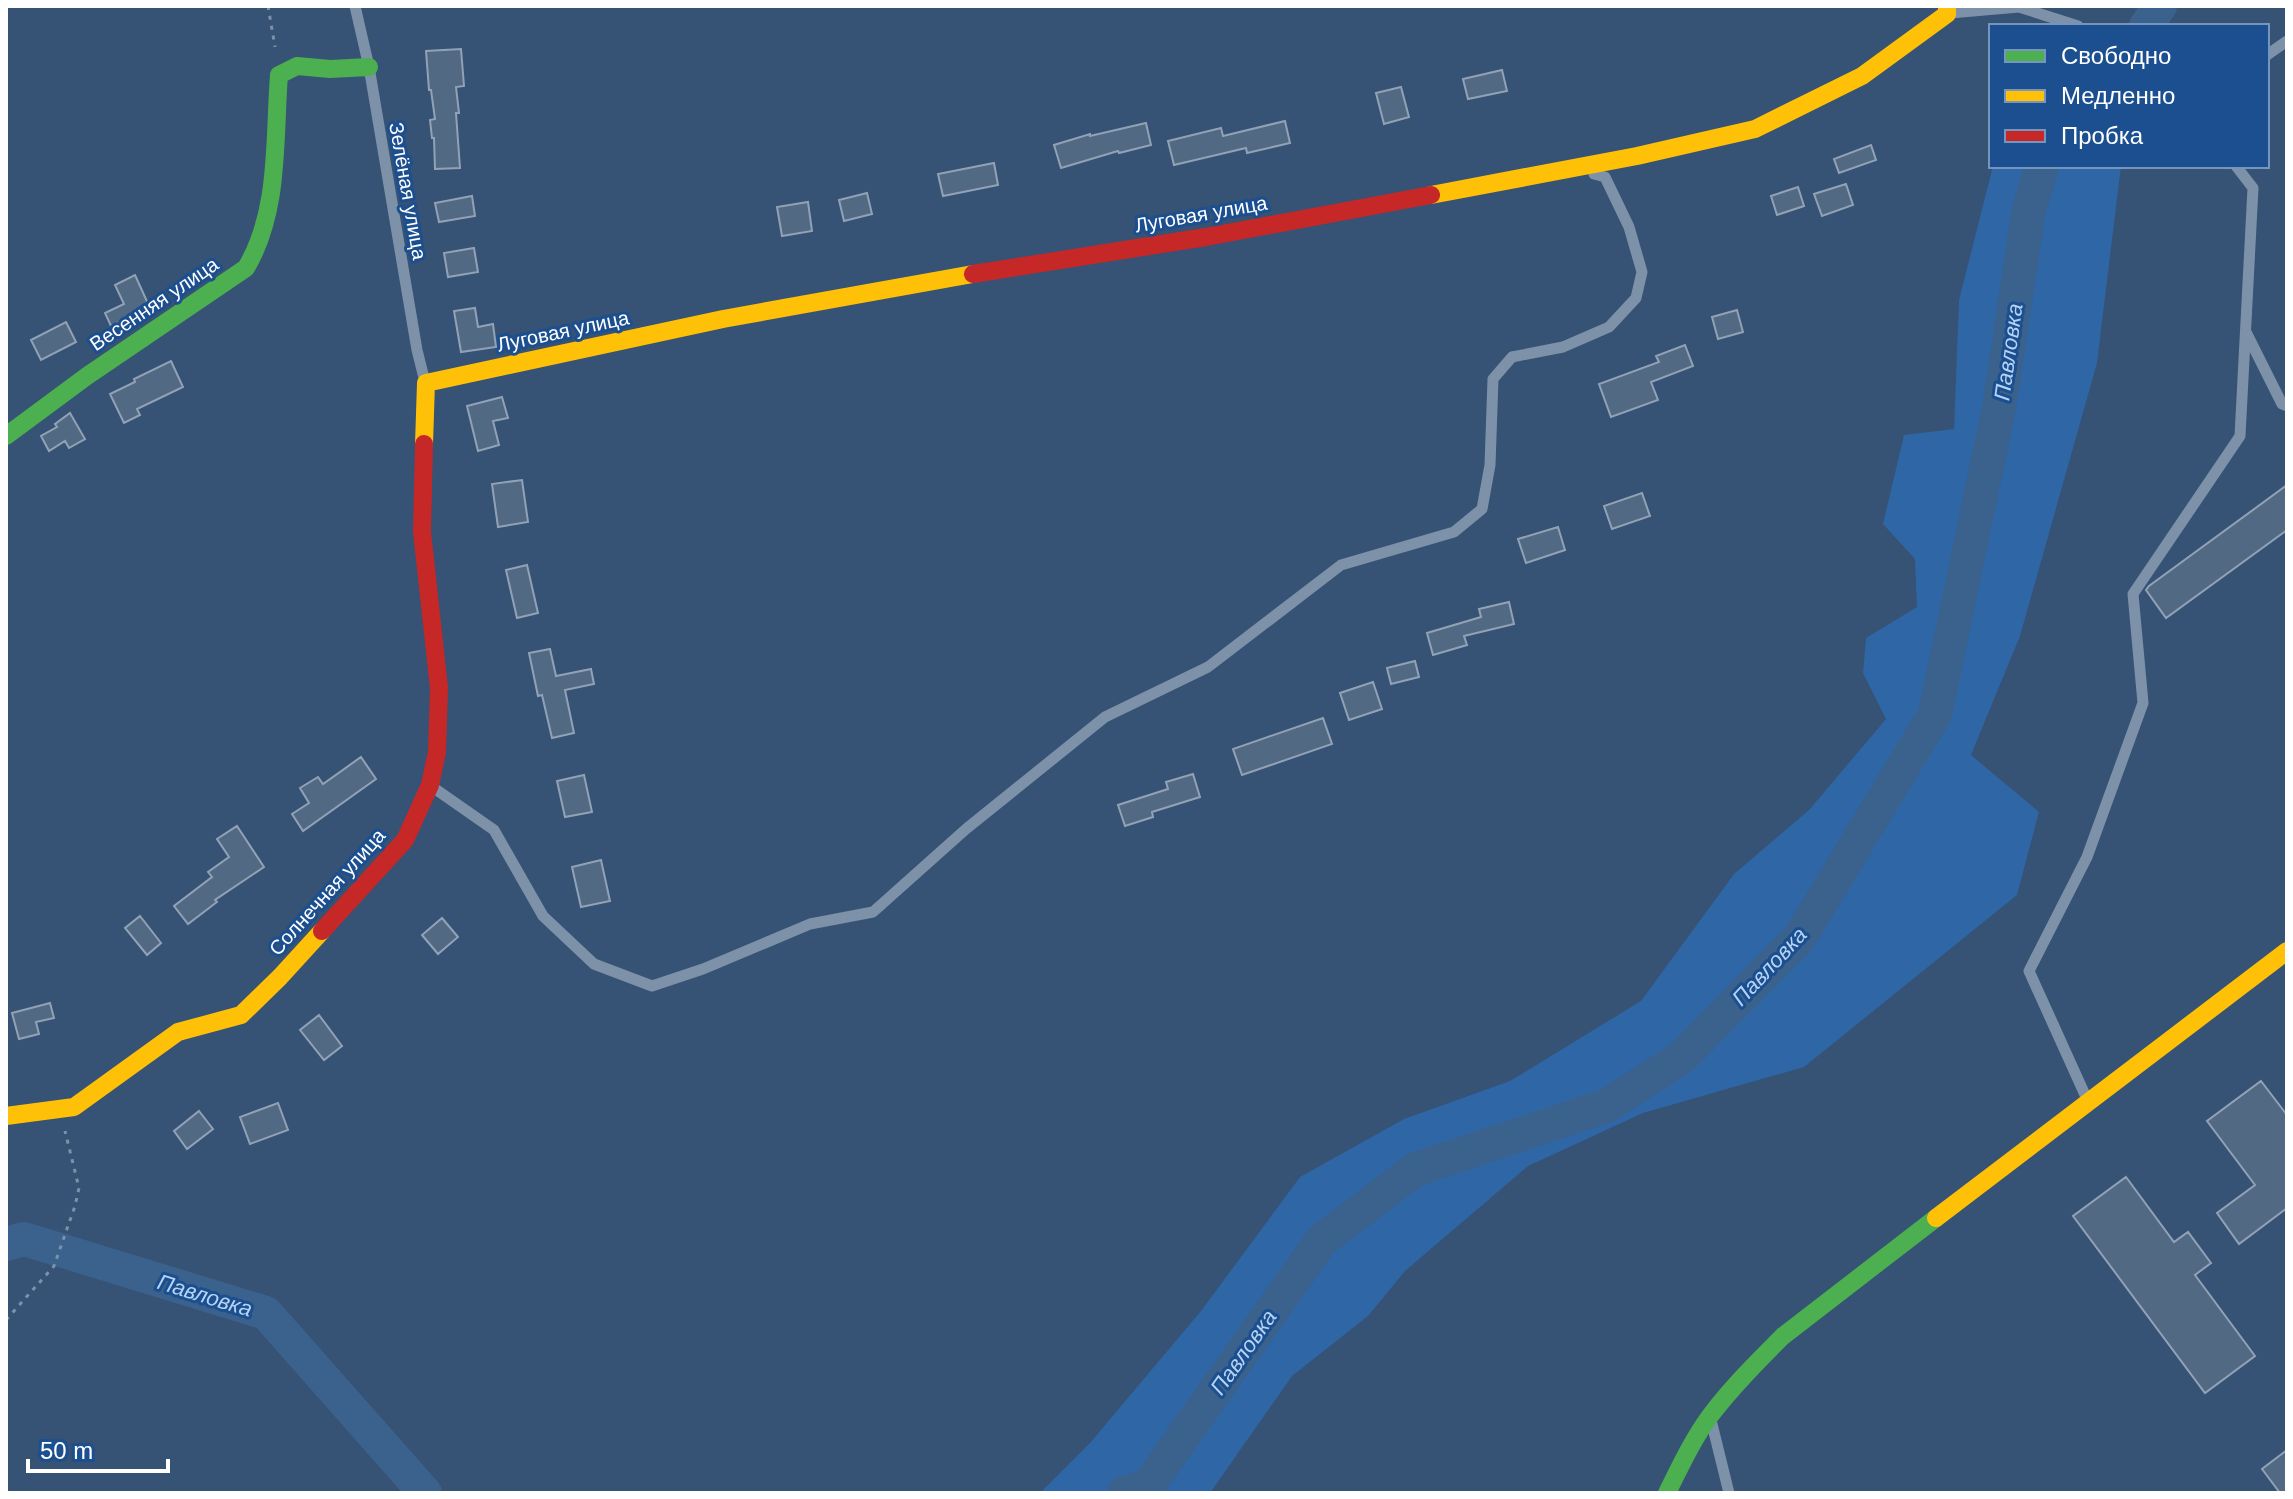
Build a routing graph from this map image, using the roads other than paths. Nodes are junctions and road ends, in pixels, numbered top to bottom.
1 (355, 6) edge
2 (1947, 10) edge
3 (2072, 24) edge
4 (2287, 41) edge
5 (2269, 54) edge
6 (369, 67) junction
7 (1571, 167) junction
8 (2238, 168) edge
9 (2244, 328) junction
10 (426, 383) junction
11 (2287, 406) edge
12 (6, 436) edge
13 (430, 785) junction
14 (2287, 951) edge
15 (2087, 1101) junction
16 (6, 1116) edge
17 (1710, 1416) junction
18 (1667, 1493) edge
19 (1729, 1493) edge

1 - 6 lane, Зелёная улица
2 - 3 lane
2 - 7 street, Луговая улица
4 - 5 lane
6 - 10 lane, Зелёная улица
6 - 12 street, Весенняя улица
7 - 10 street, Луговая улица
7 - 13 lane
8 - 9 lane
9 - 11 lane
9 - 15 lane
10 - 13 street, Солнечная улица
13 - 16 street, Солнечная улица
14 - 15 street
15 - 17 street
17 - 18 street
17 - 19 lane

